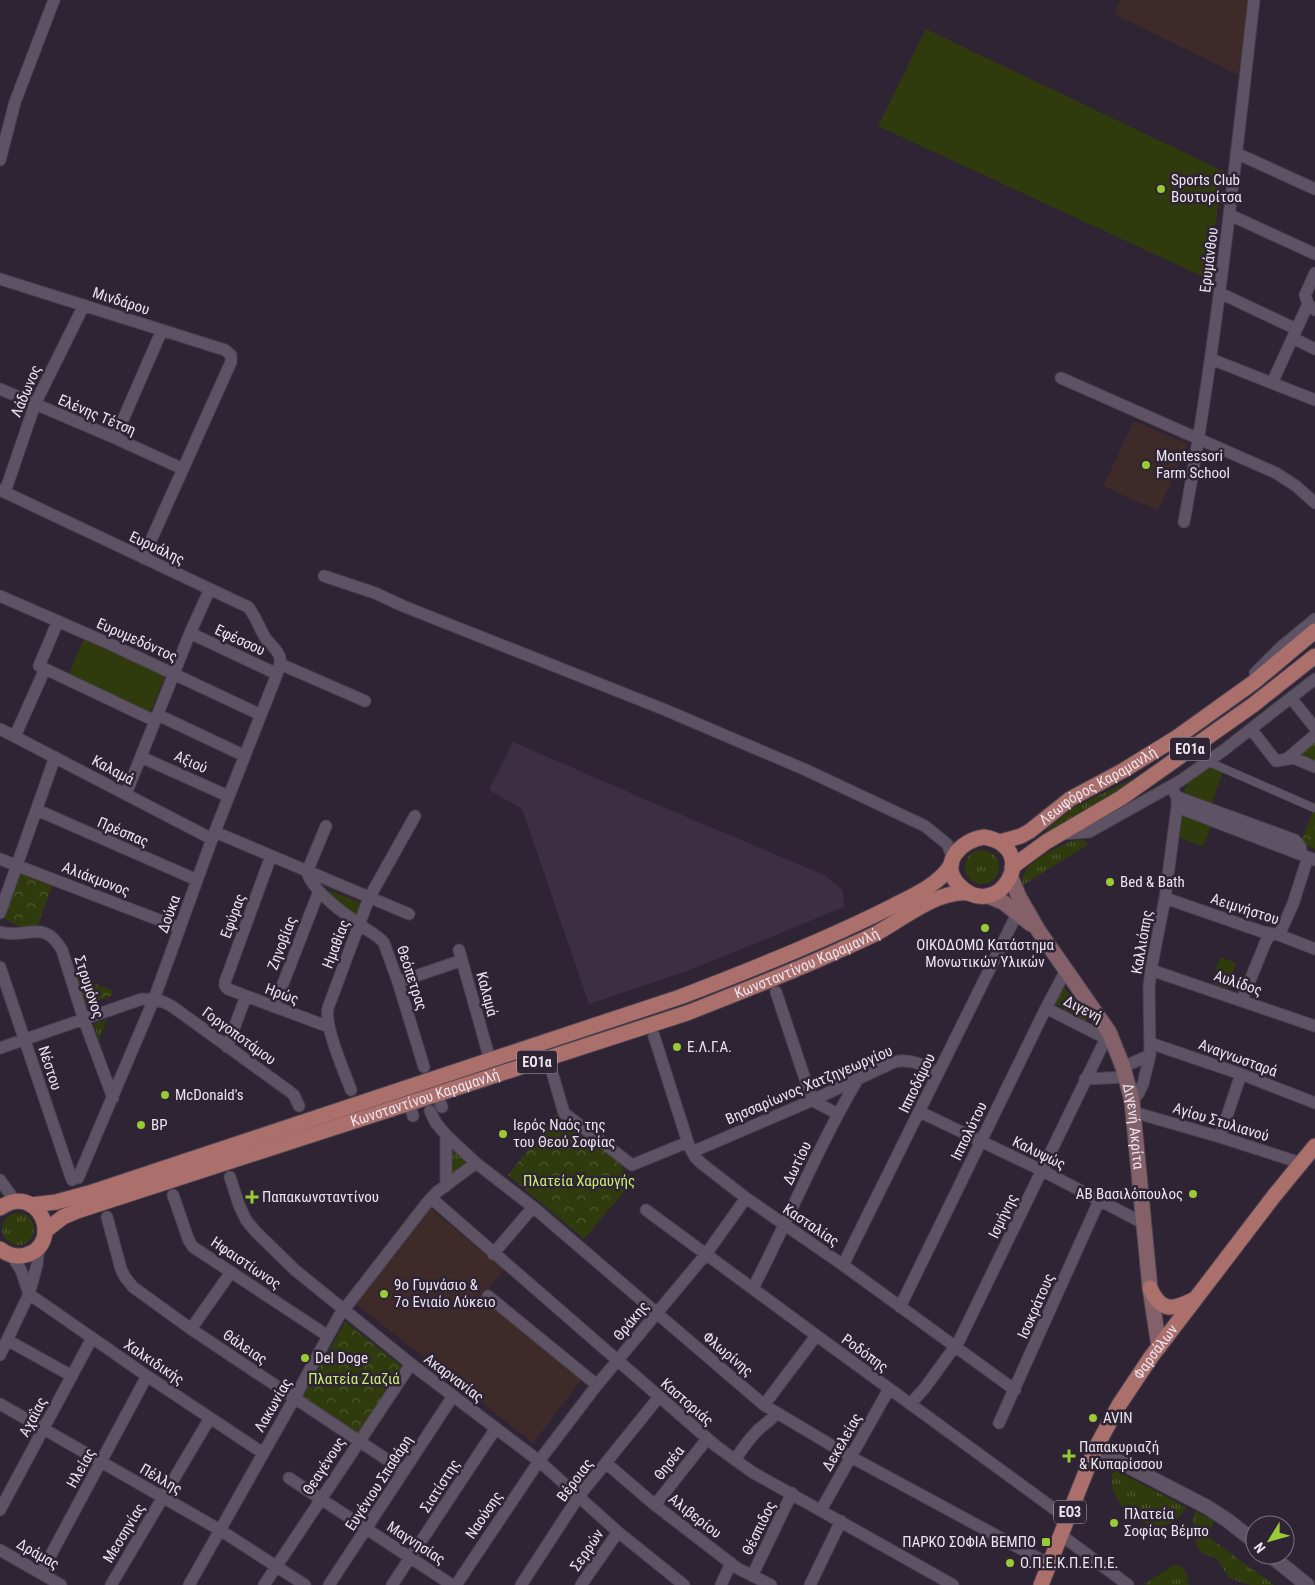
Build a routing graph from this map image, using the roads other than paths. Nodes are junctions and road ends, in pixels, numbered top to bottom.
1 (54, 0) edge
2 (1254, 0) edge
3 (1236, 152) junction
4 (0, 160) edge
5 (1315, 189) edge
6 (1230, 216) junction
7 (1315, 254) edge
8 (1315, 273) edge
9 (0, 279) edge
10 (1220, 293) junction
11 (84, 305) junction
12 (1312, 307) edge
13 (162, 330) junction
14 (1295, 334) junction
15 (1315, 349) edge
16 (1211, 359) junction
17 (1061, 378) dead end
18 (1272, 383) junction
19 (0, 389) edge
20 (1315, 400) edge
21 (35, 404) junction
22 (115, 438) junction
23 (1199, 440) junction
24 (183, 469) junction
25 (2, 491) edge
26 (1315, 503) edge
27 (1184, 522) dead end
28 (143, 558) junction
29 (324, 576) dead end
30 (210, 589) junction
31 (0, 596) edge
32 (1315, 619) edge
33 (58, 621) junction
34 (1315, 631) edge
35 (190, 633) junction
36 (1315, 656) edge
37 (279, 665) junction
38 (45, 669) junction
39 (174, 673) junction
40 (1315, 679) edge
41 (1243, 690) junction
42 (1291, 698) junction
43 (365, 701) dead end
44 (261, 715) junction
45 (157, 718) junction
46 (1315, 728) edge
47 (0, 729) edge
48 (1250, 729) junction
49 (1315, 735) edge
50 (15, 736) junction
51 (141, 756) junction
52 (245, 756) junction
53 (55, 757) junction
54 (1288, 758) junction
55 (1209, 762) junction
56 (1315, 767) edge
57 (126, 794) junction
58 (228, 796) junction
59 (1175, 797) junction
60 (1314, 808) edge
61 (37, 810) junction
62 (416, 816) dead end
63 (326, 826) dead end
64 (1060, 834) junction
65 (213, 835) junction
66 (938, 836) junction
67 (968, 841) junction
68 (1000, 842) junction
69 (271, 856) junction
70 (1308, 857) edge
71 (0, 858) edge
72 (952, 861) junction
73 (17, 865) junction
74 (307, 872) junction
75 (1012, 872) junction
76 (197, 880) junction
77 (319, 891) junction
78 (968, 893) junction
79 (988, 896) junction
80 (369, 898) junction
81 (1165, 898) junction
82 (0, 913) edge
83 (409, 914) dead end
84 (1017, 914) junction
85 (360, 925) junction
86 (180, 928) junction
87 (1038, 930) junction
88 (0, 932) edge
89 (1275, 935) junction
90 (1315, 949) edge
91 (459, 950) dead end
92 (457, 962) dead end
93 (0, 967) edge
94 (1066, 970) junction
95 (1151, 970) junction
96 (398, 982) junction
97 (225, 986) joint
98 (776, 992) dead end
99 (246, 996) junction
100 (154, 999) junction
101 (1242, 1000) junction
102 (274, 1007) junction
103 (1046, 1008) junction
104 (84, 1020) junction
105 (1315, 1026) edge
106 (329, 1027) junction
107 (1107, 1035) junction
108 (654, 1036) dead end
109 (25, 1040) junction
110 (1150, 1043) junction
111 (227, 1047) junction
112 (0, 1048) edge
113 (488, 1054) junction
114 (1150, 1055) junction
115 (424, 1067) dead end
116 (552, 1072) dead end
117 (1124, 1072) junction
118 (938, 1074) junction
119 (1240, 1074) junction
120 (1086, 1079) junction
121 (858, 1080) junction
122 (351, 1090) dead end
123 (113, 1098) junction
124 (813, 1100) junction
125 (1315, 1103) edge
126 (299, 1106) dead end
127 (1132, 1106) junction
128 (430, 1111) dead end
129 (920, 1112) junction
130 (838, 1114) junction
131 (446, 1135) junction
132 (1220, 1136) junction
133 (980, 1142) junction
134 (1315, 1146) edge
135 (690, 1147) junction
136 (476, 1163) junction
137 (1301, 1163) junction
138 (1041, 1170) junction
139 (230, 1177) dead end
140 (75, 1179) joint
141 (0, 1180) edge
142 (446, 1186) junction
143 (173, 1195) dead end
144 (431, 1198) junction
145 (746, 1198) junction
146 (1099, 1201) junction
147 (0, 1203) edge
148 (23, 1203) junction
149 (532, 1207) junction
150 (0, 1208) edge
151 (646, 1210) dead end
152 (107, 1217) dead end
153 (1143, 1223) junction
154 (784, 1225) junction
155 (45, 1232) junction
156 (40, 1246) junction
157 (4, 1253) edge
158 (493, 1254) junction
159 (706, 1254) junction
160 (842, 1265) junction
161 (231, 1272) junction
162 (753, 1288) junction
163 (1150, 1288) junction
164 (29, 1294) junction
165 (488, 1296) dead end
166 (1196, 1298) junction
167 (900, 1307) junction
168 (344, 1309) junction
169 (656, 1313) junction
170 (191, 1329) junction
171 (328, 1336) junction
172 (816, 1336) junction
173 (92, 1338) junction
174 (7, 1340) junction
175 (955, 1347) junction
176 (1159, 1347) junction
177 (0, 1355) edge
178 (617, 1361) junction
179 (410, 1364) junction
180 (72, 1376) junction
181 (147, 1376) junction
182 (597, 1385) junction
183 (889, 1389) junction
184 (1015, 1390) junction
185 (453, 1396) junction
186 (659, 1398) junction
187 (294, 1399) junction
188 (0, 1404) edge
189 (910, 1404) junction
190 (764, 1405) junction
191 (777, 1413) junction
192 (210, 1418) junction
193 (999, 1423) dead end
194 (496, 1428) junction
195 (43, 1429) junction
196 (707, 1439) junction
197 (359, 1441) junction
198 (1095, 1449) junction
199 (263, 1453) junction
200 (851, 1457) junction
201 (735, 1460) junction
202 (539, 1461) junction
203 (101, 1462) junction
204 (606, 1463) junction
205 (404, 1471) junction
206 (289, 1478) dead end
207 (792, 1493) junction
208 (579, 1496) junction
209 (162, 1497) junction
210 (321, 1499) junction
211 (655, 1504) junction
212 (0, 1510) edge
213 (821, 1510) junction
214 (1068, 1519) junction
215 (841, 1521) junction
216 (367, 1529) junction
217 (220, 1530) junction
218 (618, 1532) junction
219 (1245, 1534) edge
220 (1062, 1535) junction
221 (0, 1550) edge
222 (410, 1558) junction
223 (731, 1564) junction
224 (1049, 1564) junction
225 (1282, 1565) edge
226 (276, 1566) junction
227 (40, 1573) junction
228 (752, 1576) junction
229 (932, 1580) edge
230 (585, 1584) edge
231 (61, 1585) edge
232 (111, 1585) edge
233 (188, 1585) edge
234 (264, 1585) edge
235 (305, 1585) edge
236 (329, 1585) edge
237 (392, 1585) edge
238 (454, 1585) edge
239 (521, 1585) edge
240 (684, 1585) edge
241 (721, 1585) edge
242 (771, 1585) edge
243 (810, 1585) edge
244 (953, 1585) edge
245 (1041, 1585) edge
246 (1128, 1585) edge
247 (1307, 1585) edge

1 - 4 street
2 - 3 street, Ερυμάνθου
3 - 5 street
3 - 6 street, Ερυμάνθου
6 - 7 street
6 - 10 street, Ερυμάνθου
8 - 12 street
9 - 11 street, Μινδάρου
10 - 14 street
10 - 16 street, Ερυμάνθου
11 - 13 street, Μινδάρου
11 - 21 street, Λάδωνος
12 - 14 street
13 - 22 street
13 - 24 street, Μινδάρου
14 - 15 street
14 - 18 street
16 - 18 street
16 - 23 street, Ερυμάνθου
17 - 23 street
18 - 20 street
19 - 21 street, Ελένης Τέτση
21 - 22 street, Ελένης Τέτση
21 - 25 street, Λάδωνος
22 - 24 street, Ελένης Τέτση
23 - 26 street
23 - 27 street, Ερυμάνθου
24 - 28 street
25 - 28 street, Ευρυάλης
28 - 30 street, Ευρυάλης
29 - 66 street
30 - 35 street
30 - 37 street, Ευρυάλης
31 - 33 street, Ευρυμεδόντος
32 - 41 street
33 - 38 street
33 - 39 street, Ευρυμεδόντος
34 - 41 main road, ΕΟ1α
35 - 37 street, Εφέσσου
35 - 39 street
36 - 64 main road, ΕΟ1α
37 - 43 street, Εφέσσου
37 - 44 street, Δούκα
38 - 45 street
38 - 50 street
39 - 44 street, Ευρυμεδόντος
39 - 45 street
40 - 42 street
41 - 68 main road, Λεωφόρος Καραμανλή / ΕΟ1α
42 - 46 street
42 - 48 street
44 - 52 street, Δούκα
45 - 51 street
45 - 52 street
47 - 50 street, Καλαμά
48 - 54 street
48 - 55 street
49 - 54 street
50 - 53 street, Καλαμά
51 - 57 street
51 - 58 street, Αξιού
52 - 58 street, Δούκα
53 - 57 street, Καλαμά
53 - 61 street
54 - 56 street
55 - 59 street
55 - 60 street
57 - 65 street, Καλαμά
58 - 65 street, Δούκα
59 - 64 street
59 - 70 street
59 - 81 street, Καλλιόπης
61 - 73 street
61 - 76 street, Πρέσπας
62 - 80 street, Ημαθίας
63 - 74 street
64 - 75 main road, Λεωφόρος Καραμανλή / ΕΟ1α
65 - 69 street, Καλαμά
65 - 76 street, Δούκα
66 - 67 street
66 - 72 street
67 - 68 main road, ΕΟ1α
67 - 72 main road, ΕΟ1α
68 - 75 main road
69 - 74 street, Καλαμά
69 - 97 street, Εφύρας
70 - 89 street
71 - 73 street, Αλιάκμονος
72 - 78 main road
72 - 113 main road, Κωνσταντίνου Καραμανλή / ΕΟ1α
73 - 82 street
73 - 86 street, Αλιάκμονος
74 - 77 street, Θεόπετρας
74 - 80 street, Καλαμά
75 - 79 main road, ΕΟ1α
75 - 87 main road, Διγενή Ακρίτα
76 - 86 street, Δούκα
77 - 85 street, Θεόπετρας
77 - 102 street, Ζηνοβίας
78 - 79 main road, ΕΟ1α
78 - 155 main road, Κωνσταντίνου Καραμανλή / ΕΟ1α
79 - 84 main road, Διγενή Ακρίτα
80 - 83 street, Καλαμά
80 - 85 street, Ημαθίας
81 - 89 street, Αειμνήστου
81 - 95 street, Καλλιόπης
84 - 87 main road, Διγενή Ακρίτα
84 - 118 street, Ιπποδάμου
85 - 96 street, Θεόπετρας
85 - 106 street, Ημαθίας
86 - 100 street, Δούκα
87 - 94 main road, Διγενή Ακρίτα
88 - 104 street, Στρυμόνος
89 - 90 street, Αειμνήστου
89 - 101 street
91 - 113 street, Καλαμά
92 - 96 street
93 - 109 street, Νέστου
94 - 103 street, Ιππολύτου
94 - 107 main road, Διγενή Ακρίτα
95 - 101 street, Αυλίδος
95 - 110 street, Καλλιόπης
96 - 115 street, Θεόπετρας
97 - 99 street, Ηρώς
98 - 124 street
99 - 102 street, Ηρώς
99 - 111 street
100 - 104 street
100 - 111 street, Γοργοποτάμου
100 - 123 street, Δούκα
101 - 105 street, Αυλίδος
102 - 106 street, Ηρώς
103 - 107 street, Διγενή
103 - 133 street, Ιππολύτου
104 - 109 street
104 - 123 street, Στρυμόνος
106 - 122 street, Ημαθίας
107 - 117 main road, Διγενή Ακρίτα
107 - 120 street, Ισμήνης
108 - 135 street, Κασταλίας
109 - 112 street
109 - 140 street, Νέστου
110 - 114 street, Καλλιόπης
110 - 119 street, Αναγνωσταρά
111 - 126 street, Γοργοποτάμου
113 - 148 main road, Κωνσταντίνου Καραμανλή / ΕΟ1α
114 - 117 street
114 - 127 street, Καλλιόπης
116 - 135 street, Βησσαρίωνος Χατζηγεωργίου
117 - 120 street
117 - 127 main road, Διγενή Ακρίτα
118 - 121 street, Βησσαρίωνος Χατζηγεωργίου
118 - 129 street, Ιπποδάμου
119 - 125 street, Αναγνωσταρά
119 - 132 street
120 - 138 street, Ισμήνης
121 - 124 street, Βησσαρίωνος Χατζηγεωργίου
121 - 130 street, Δωτίου
123 - 140 street, Δούκα
124 - 130 street
124 - 135 street, Βησσαρίωνος Χατζηγεωργίου
127 - 132 street, Αγίου Στυλιανού
127 - 153 main road, Διγενή Ακρίτα
128 - 131 street, Φλωρίνης
129 - 133 street, Καλυψώς
129 - 160 street, Ιπποδάμου
130 - 154 street, Δωτίου
131 - 136 street, Φλωρίνης
131 - 142 street
132 - 137 street, Αγίου Στυλιανού
133 - 138 street, Καλυψώς
133 - 167 street, Ιππολύτου
134 - 137 main road, Φαρσάλων / ΕΟ3
135 - 145 street, Κασταλίας
136 - 142 street, Λακωνίας
136 - 149 street, Φλωρίνης
137 - 166 main road, Φαρσάλων / ΕΟ3
138 - 146 street, Καλυψώς
138 - 175 street, Ισμήνης
139 - 168 street, Ακαρνανίας
141 - 148 street
142 - 144 street, Λακωνίας
143 - 161 street, Ηφαιστίωνος
144 - 158 street, Καστοριάς
144 - 168 street, Λακωνίας
145 - 154 street, Κασταλίας
145 - 159 street, Θράκης
146 - 153 street, Καλυψώς
146 - 184 street, Ισοκράτους
147 - 150 street
148 - 150 main road, Κωνσταντίνου Καραμανλή / ΕΟ1α
148 - 155 main road
149 - 158 street
149 - 169 street, Φλωρίνης
151 - 159 street, Ροδόπης
152 - 170 street, Θάλειας
153 - 163 main road, Διγενή Ακρίτα
154 - 160 street, Κασταλίας
154 - 162 street, Δωτίου
155 - 156 main road
156 - 157 main road
156 - 164 street
157 - 164 street
158 - 178 street, Καστοριάς
159 - 162 street, Ροδόπης
159 - 169 street, Θράκης
160 - 167 street, Κασταλίας
161 - 170 street
161 - 171 street, Ηφαιστίωνος
162 - 172 street, Ροδόπης
163 - 166 main road
163 - 176 main road, Διγενή Ακρίτα
164 - 173 street, Χαλκιδικής
164 - 174 street
165 - 182 street
166 - 176 main road, Φαρσάλων / ΕΟ3
167 - 175 street, Κασταλίας
168 - 171 street, Λακωνίας
168 - 179 street, Ακαρνανίας
169 - 178 street, Θράκης
169 - 190 street, Φλωρίνης
170 - 187 street, Θάλειας
171 - 187 street, Λακωνίας
172 - 183 street, Ροδόπης
172 - 190 street
173 - 180 street, Αχαΐας
173 - 181 street, Χαλκιδικής
174 - 177 street
174 - 180 street
175 - 184 street, Κασταλίας
175 - 189 street, Ισμήνης
176 - 198 main road, Φαρσάλων / ΕΟ3
178 - 182 street, Θράκης
178 - 186 street, Καστοριάς
179 - 185 street, Ακαρνανίας
179 - 197 street, Θεαγένους
180 - 195 street, Αχαΐας
181 - 192 street, Χαλκιδικής
181 - 203 street, Ηλείας
182 - 202 street, Θράκης
183 - 189 street, Ροδόπης
183 - 200 street, Δεκελείας
184 - 193 street, Ισοκράτους
185 - 194 street, Ακαρνανίας
185 - 205 street, Ευγένιου Σπαθάρη
186 - 196 street, Καστοριάς
186 - 204 street, Βέροιας
187 - 197 street, Θάλειας
187 - 199 street, Λακωνίας
188 - 195 street, Πέλλης
189 - 214 street, Ροδόπης
190 - 191 street, Φλωρίνης
191 - 200 street, Φλωρίνης
191 - 201 street
192 - 199 street, Χαλκιδικής
192 - 209 street, Μεσσηνίας
194 - 202 street, Ακαρνανίας
194 - 222 street, Σιατίστης
195 - 203 street, Πέλλης
195 - 212 street, Αχαΐας
196 - 201 street, Καστοριάς
196 - 211 street, Θησέα
197 - 205 street, Θάλειας
197 - 210 street, Θεαγένους
198 - 214 main road, Φαρσάλων / ΕΟ3
198 - 219 street
199 - 217 street, Λακωνίας
200 - 213 street, Δεκελείας
200 - 224 street, Φλωρίνης
201 - 207 street, Καστοριάς
202 - 208 street, Ακαρνανίας
202 - 238 street, Ναούσης
203 - 209 street, Πέλλης
203 - 227 street, Ηλείας
204 - 208 street, Βέροιας
204 - 211 street, Αλιβερίου
205 - 216 street, Ευγένιου Σπαθάρη
206 - 210 street, Μαγνησίας
207 - 213 street, Καστοριάς
207 - 228 street, Θέσπιδος
208 - 218 street, Ακαρνανίας
208 - 239 street, Βέροιας
209 - 217 street, Πέλλης
209 - 232 street, Μεσσηνίας
210 - 216 street, Μαγνησίας
210 - 226 street, Θεαγένους
211 - 223 street, Αλιβερίου
213 - 215 street, Καστοριάς
214 - 220 main road, Φαρσάλων / ΕΟ3
215 - 229 street, Καστοριάς
215 - 243 street
216 - 222 street, Μαγνησίας
216 - 236 street, Ευγένιου Σπαθάρη
217 - 226 street, Πέλλης
217 - 233 street, Λακωνίας
218 - 230 street, Σερρών
218 - 240 street, Ακαρνανίας
220 - 224 main road, Φαρσάλων / ΕΟ3
220 - 246 street
221 - 227 street, Δράμας
222 - 237 street, Σιατίστης
222 - 238 street, Μαγνησίας
223 - 228 street, Αλιβερίου
223 - 241 street
224 - 245 main road, Φαρσάλων / ΕΟ3
225 - 247 street
226 - 234 street, Θεαγένους
226 - 235 street, Πέλλης
227 - 231 street, Δράμας
228 - 242 street, Αλιβερίου
229 - 244 street, Καστοριάς

